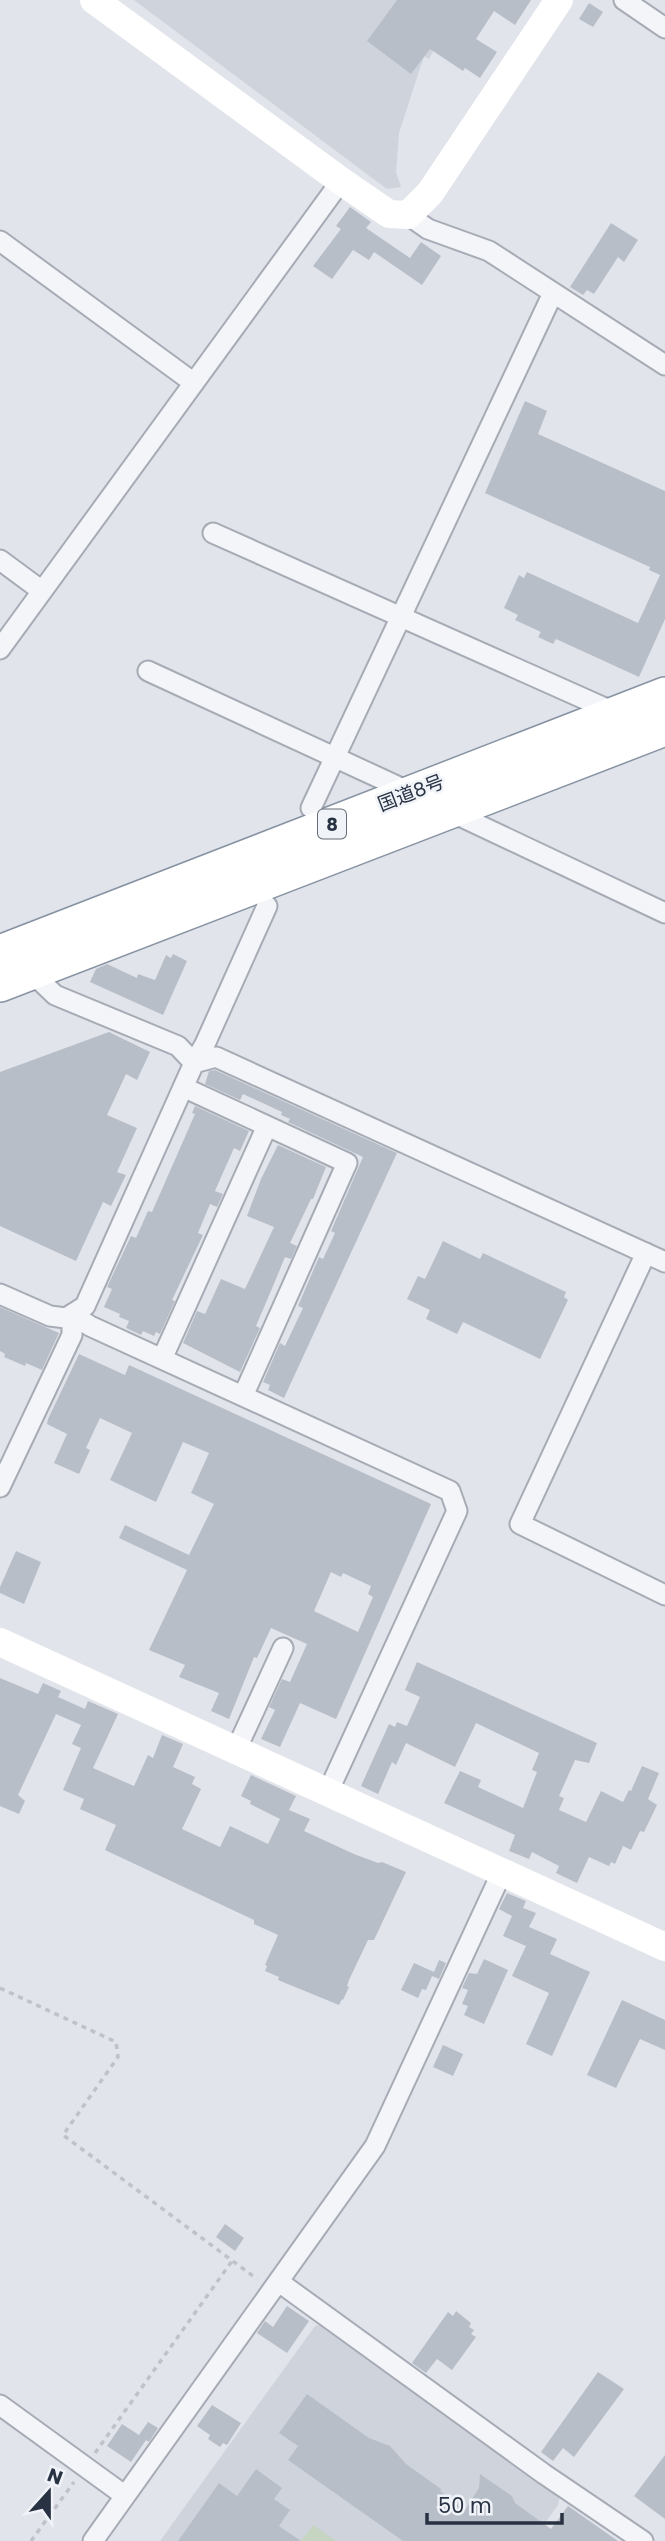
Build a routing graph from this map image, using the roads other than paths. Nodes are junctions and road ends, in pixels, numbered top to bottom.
1 (94, 0) edge
2 (559, 0) edge
3 (624, 0) edge
4 (665, 28) edge
5 (341, 181) junction
6 (408, 215) junction
7 (0, 242) edge
8 (553, 293) junction
9 (665, 365) edge
10 (194, 383) junction
11 (213, 533) dead end
12 (0, 560) edge
13 (43, 591) junction
14 (400, 617) junction
15 (0, 649) edge
16 (148, 671) dead end
17 (665, 695) edge
18 (616, 713) junction
19 (661, 733) edge
20 (335, 757) junction
21 (412, 793) junction
22 (311, 808) dead end
23 (449, 811) junction
24 (267, 906) dead end
25 (665, 913) edge
26 (0, 953) edge
27 (15, 978) edge
28 (194, 1063) junction
29 (183, 1087) junction
30 (267, 1126) junction
31 (646, 1253) junction
32 (665, 1262) edge
33 (0, 1294) edge
34 (72, 1314) junction
35 (162, 1359) junction
36 (243, 1396) junction
37 (0, 1488) edge
38 (665, 1595) edge
39 (0, 1642) edge
40 (283, 1648) dead end
41 (236, 1750) junction
42 (328, 1792) junction
43 (502, 1872) junction
44 (665, 1947) edge
45 (276, 2287) junction
46 (0, 2405) edge
47 (124, 2496) junction
48 (93, 2541) edge
49 (643, 2541) edge

1 - 5 street
2 - 6 street
3 - 4 street
5 - 6 street
5 - 10 street
6 - 8 street
7 - 10 street
8 - 9 street
8 - 14 street
10 - 13 street
11 - 14 street
12 - 13 street
13 - 15 street
14 - 18 street
14 - 20 street
16 - 20 street
17 - 18 highway, 国道8号 / 8
18 - 21 highway, 国道8号 / 8
19 - 23 highway, 国道8号 / 8
20 - 21 street
20 - 22 street
21 - 26 highway, 国道8号 / 8
23 - 25 street
23 - 27 highway, 国道8号 / 8
24 - 28 street
27 - 28 street
28 - 29 street
28 - 31 street
29 - 30 street
29 - 34 street
30 - 35 street
30 - 36 street
31 - 32 street
31 - 38 street
33 - 34 street
34 - 35 street
34 - 37 street
35 - 36 street
36 - 42 street
39 - 41 street
40 - 41 street
41 - 42 street
42 - 43 street
43 - 44 street
43 - 45 street
45 - 47 street
45 - 49 street
46 - 47 street
47 - 48 street

